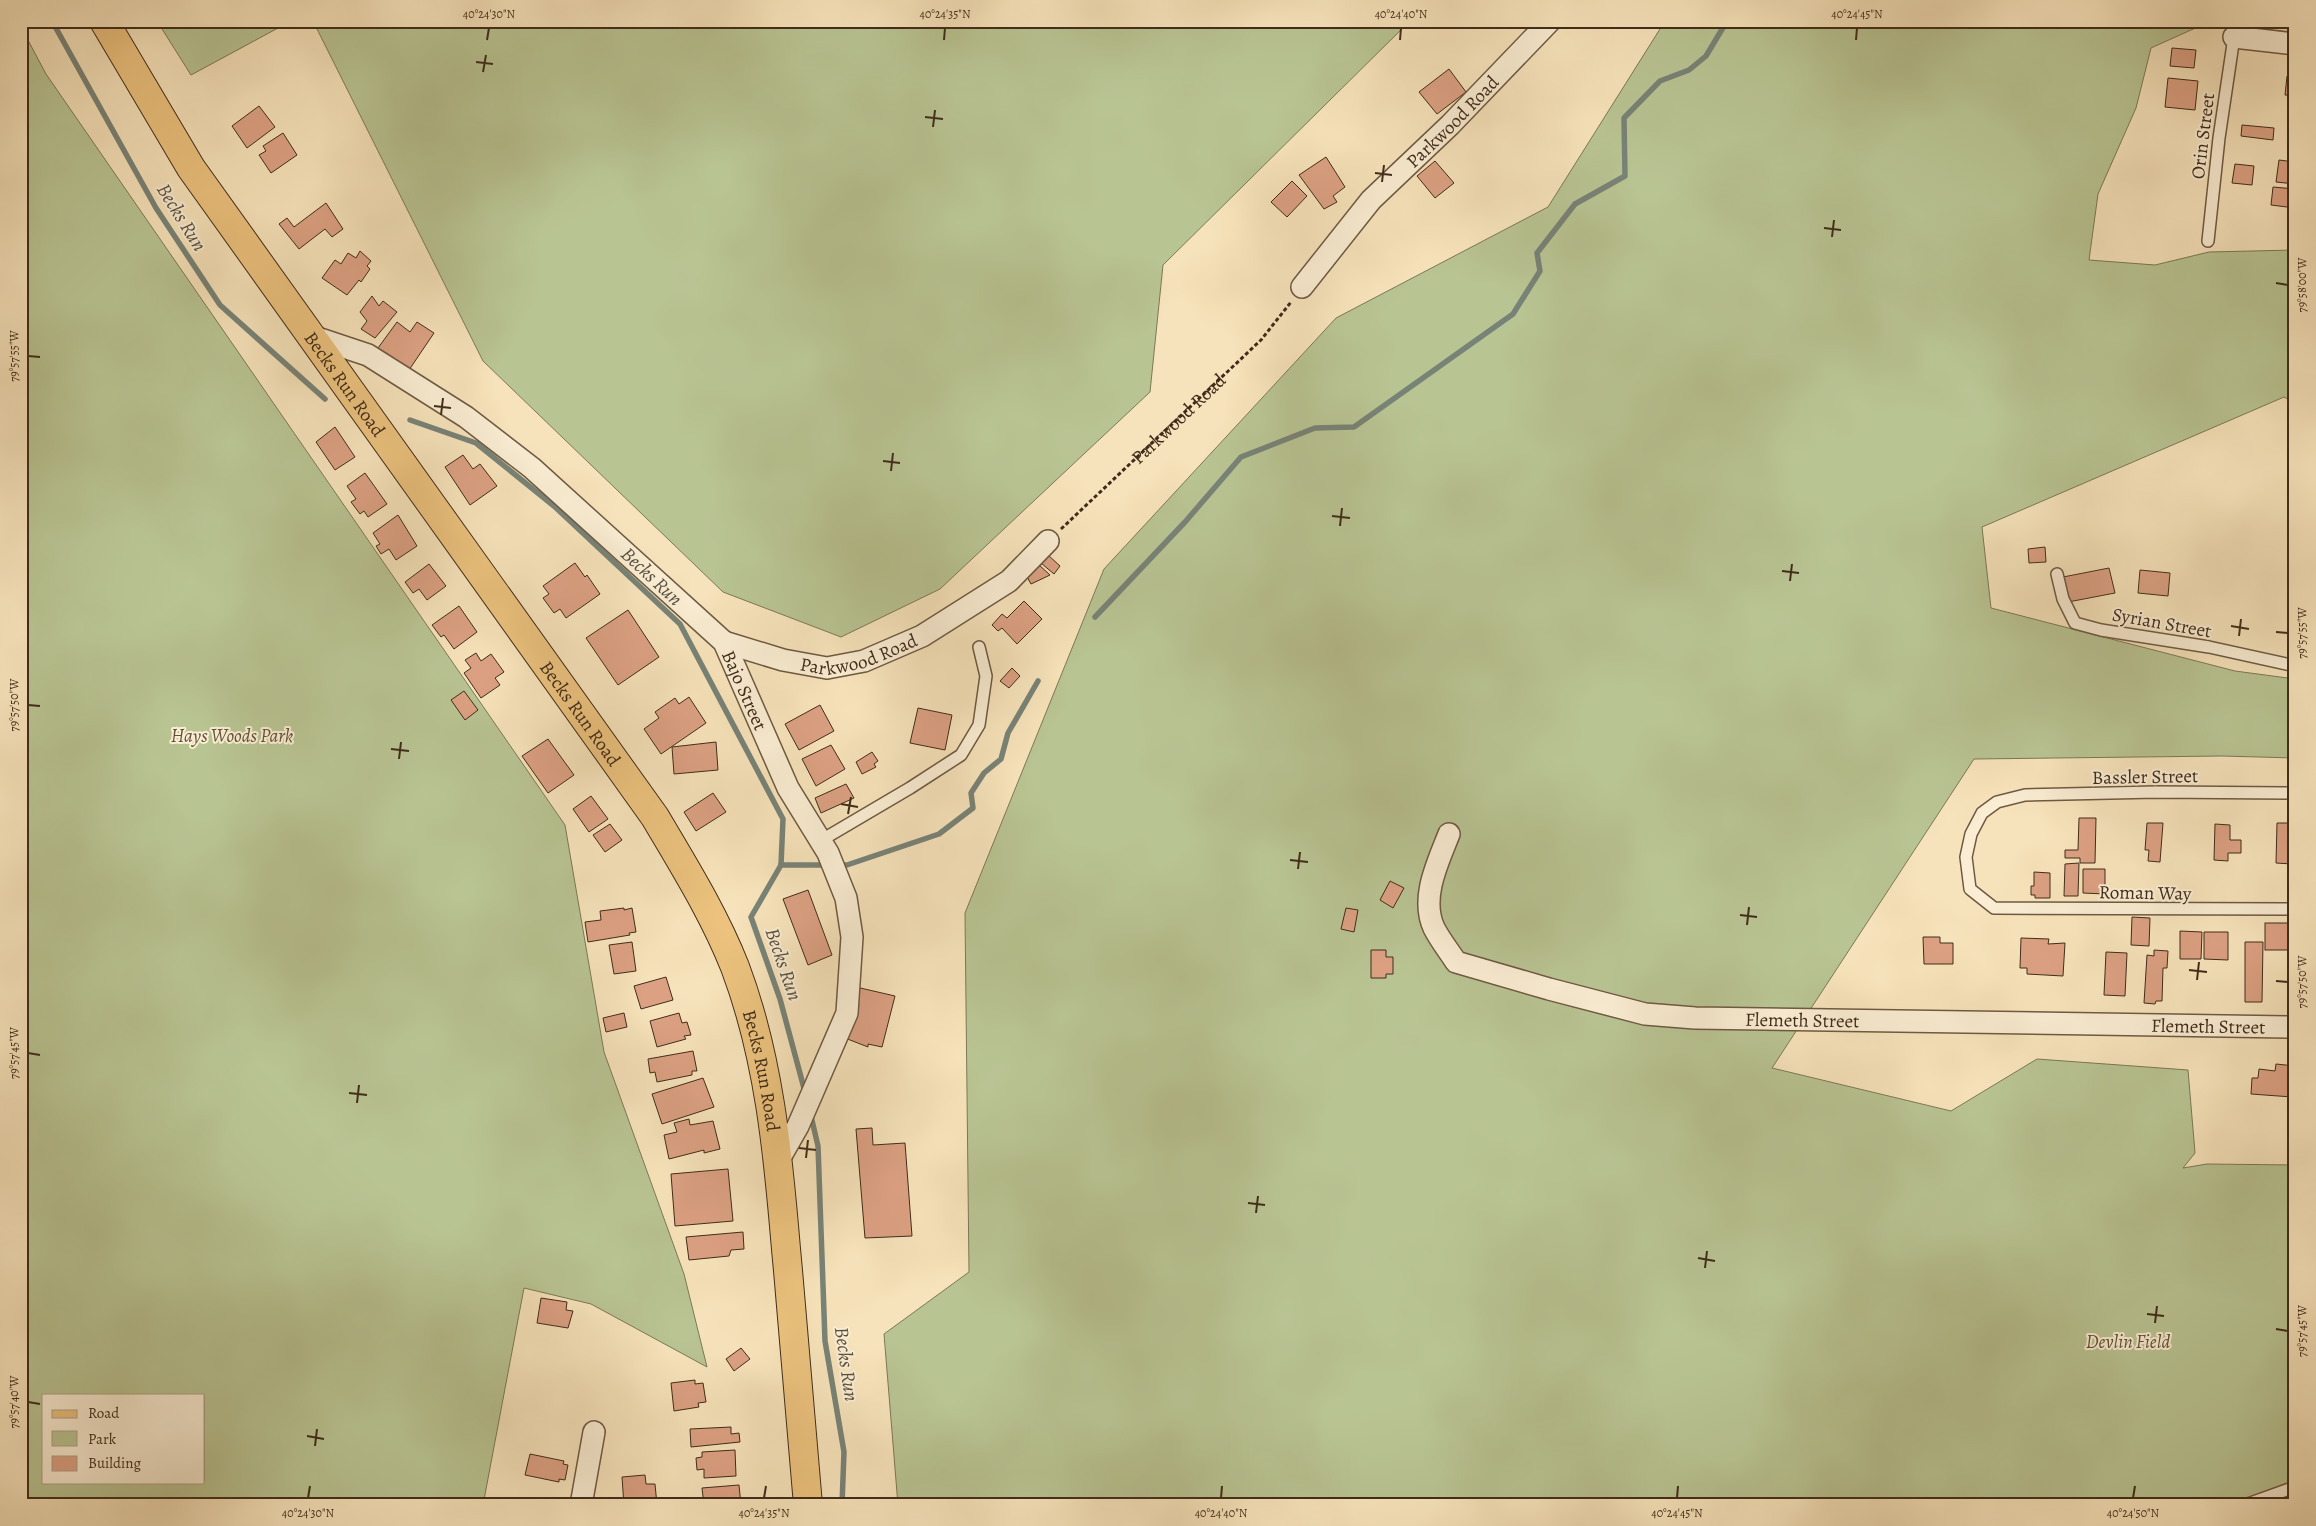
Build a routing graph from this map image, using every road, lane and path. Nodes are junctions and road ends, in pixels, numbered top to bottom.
1 (104, 21) edge
2 (1550, 21) edge
3 (2234, 37) joint
4 (2295, 44) edge
5 (2208, 241) dead end
6 (1302, 287) joint
7 (311, 336) junction
8 (1048, 541) joint
9 (2057, 574) dead end
10 (724, 642) junction
11 (979, 647) dead end
12 (2295, 666) edge
13 (2295, 793) edge
14 (1449, 834) dead end
15 (824, 847) junction
16 (1994, 908) joint
17 (2295, 909) edge
18 (2295, 1027) edge
19 (778, 1161) junction
20 (594, 1432) dead end
21 (2295, 1488) edge
22 (581, 1505) edge
23 (808, 1505) edge
24 (2245, 1505) edge

1 - 7 main road, Becks Run Road
2 - 6 street, Parkwood Road
3 - 4 street
3 - 5 lane, Orin Street
6 - 8 path, Parkwood Road
7 - 10 street, Bajo Street
7 - 19 main road, Becks Run Road
8 - 10 street, Parkwood Road
9 - 12 lane, Syrian Street
10 - 15 street, Bajo Street
11 - 15 lane
13 - 16 lane, Bassler Street
14 - 18 street, Flemeth Street
15 - 19 street, Bajo Street
16 - 17 lane, Roman Way
19 - 23 main road, Becks Run Road
20 - 22 street
21 - 24 lane

